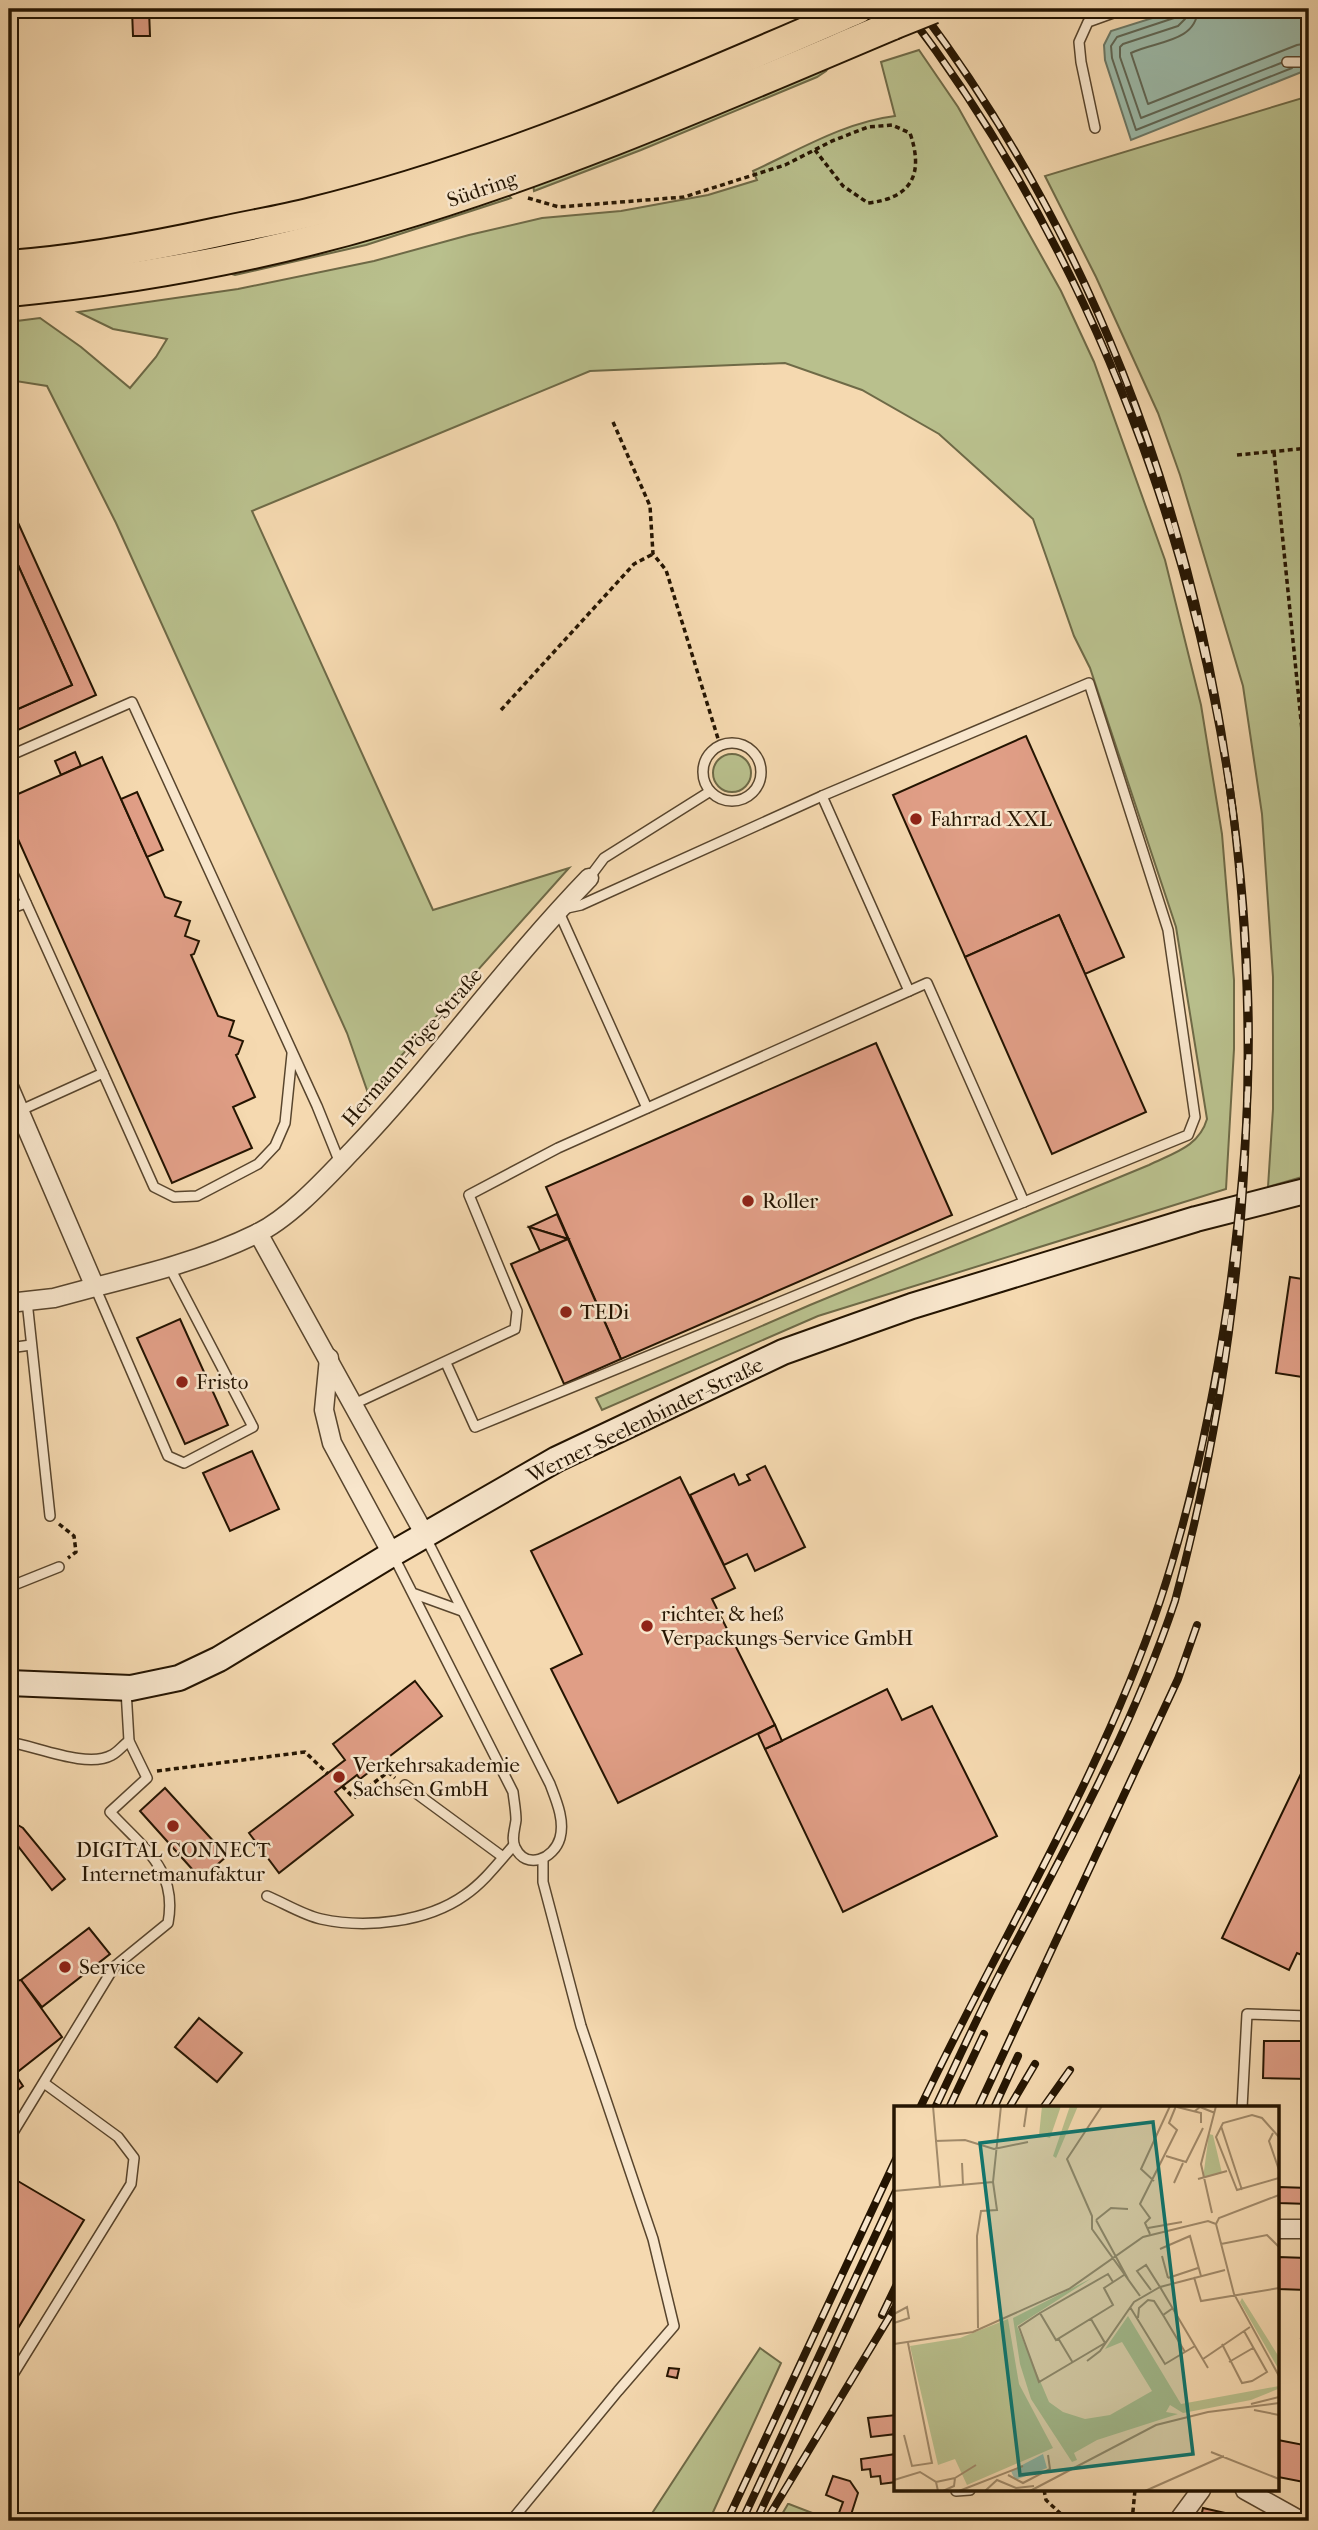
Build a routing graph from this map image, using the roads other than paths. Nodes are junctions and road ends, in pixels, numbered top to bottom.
1 (858, 9) edge
2 (1124, 9) edge
3 (942, 13) edge
4 (1287, 62) dead end
5 (1309, 62) edge
6 (1095, 128) dead end
7 (14, 265) edge
8 (9, 292) edge
9 (9, 756) edge
10 (709, 792) junction
11 (822, 796) junction
12 (9, 865) edge
13 (589, 878) joint
14 (26, 903) junction
15 (9, 909) edge
16 (558, 910) junction
17 (909, 991) junction
18 (292, 1052) junction
19 (103, 1073) junction
20 (9, 1087) edge
21 (647, 1108) junction
22 (19, 1111) junction
23 (340, 1163) junction
24 (1309, 1191) edge
25 (1024, 1202) junction
26 (258, 1233) junction
27 (170, 1268) junction
28 (95, 1287) junction
29 (18, 1302) edge
30 (31, 1345) junction
31 (9, 1348) edge
32 (329, 1358) junction
33 (446, 1363) junction
34 (354, 1404) junction
35 (50, 1516) road end
36 (425, 1535) junction
37 (392, 1554) junction
38 (59, 1567) road end
39 (9, 1587) edge
40 (415, 1594) junction
41 (462, 1611) junction
42 (9, 1683) edge
43 (126, 1688) junction
44 (129, 1741) junction
45 (9, 1742) edge
46 (405, 1785) road end
47 (514, 1845) junction
48 (503, 1857) junction
49 (543, 1860) junction
50 (267, 1896) dead end
51 (1309, 2016) edge
52 (44, 2083) junction
53 (1242, 2106) edge
54 (9, 2139) edge
55 (1280, 2229) edge
56 (1309, 2229) edge
57 (9, 2381) edge
58 (1200, 2492) edge
59 (1249, 2492) edge
60 (511, 2521) edge
61 (1178, 2521) edge
62 (1301, 2521) edge

1 - 7 main road, Südring
2 - 6 lane
3 - 8 main road, Südring, bridge
4 - 5 lane
9 - 18 lane
10 - 10 lane
10 - 13 lane
11 - 16 lane
11 - 17 lane
11 - 25 lane
12 - 14 lane
13 - 16 street, Hermann-Pöge-Straße
14 - 15 lane
14 - 19 lane
16 - 21 lane
16 - 23 street, Hermann-Pöge-Straße
17 - 21 lane
17 - 25 lane
18 - 19 lane
18 - 23 lane
19 - 22 lane
20 - 22 street
21 - 33 lane
22 - 28 street
23 - 26 street, Hermann-Pöge-Straße
24 - 36 main road, Werner-Seelenbinder-Straße
25 - 33 lane
26 - 27 street, Hermann-Pöge-Straße
26 - 32 street
27 - 28 street, Hermann-Pöge-Straße
27 - 28 lane
28 - 29 street, Hermann-Pöge-Straße
29 - 30 lane
30 - 31 lane
30 - 35 lane
32 - 34 street
32 - 37 street
33 - 34 lane
34 - 36 street
36 - 37 main road, Werner-Seelenbinder-Straße
36 - 41 lane
37 - 40 lane
37 - 43 main road, Werner-Seelenbinder-Straße
38 - 39 lane
40 - 41 lane
40 - 47 lane
41 - 49 lane
42 - 43 main road, Werner-Seelenbinder-Straße
43 - 44 lane
44 - 45 lane
44 - 52 lane
46 - 48 lane
47 - 48 lane
47 - 49 lane
48 - 50 lane
49 - 60 lane
51 - 53 lane
52 - 54 lane
52 - 57 lane
55 - 56 street
58 - 61 street
59 - 62 street

